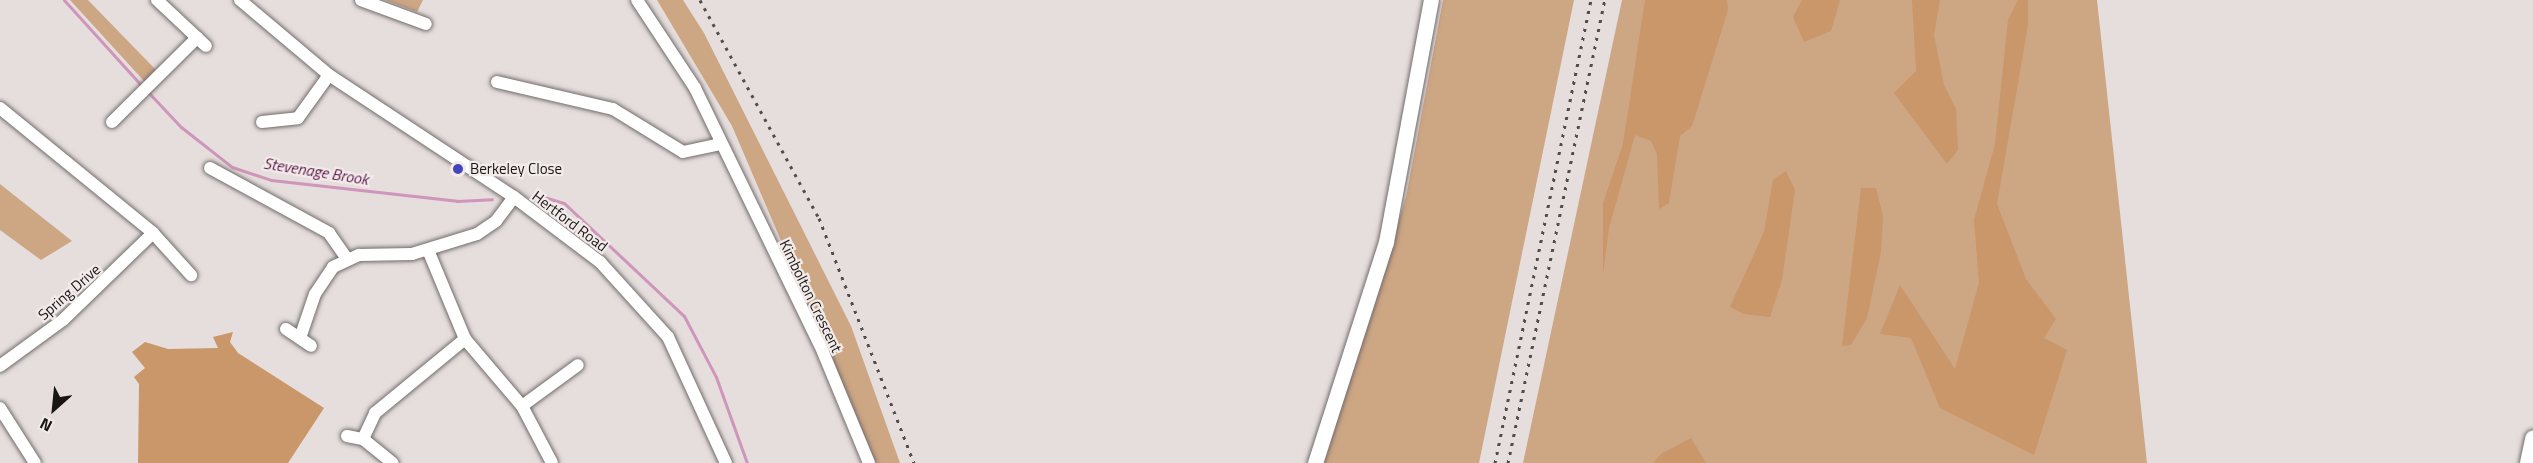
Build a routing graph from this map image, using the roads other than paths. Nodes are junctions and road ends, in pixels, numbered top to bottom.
1 (157, 0) edge
2 (240, 0) edge
3 (361, 0) edge
4 (637, 0) edge
5 (1431, 0) edge
6 (426, 24) dead end
7 (329, 75) junction
8 (497, 82) dead end
9 (0, 108) edge
10 (112, 122) dead end
11 (262, 122) dead end
12 (720, 144) junction
13 (214, 174) dead end
14 (514, 197) junction
15 (153, 233) junction
16 (428, 250) junction
17 (346, 259) junction
18 (190, 275) dead end
19 (286, 329) dead end
20 (300, 338) junction
21 (465, 339) junction
22 (311, 346) dead end
23 (578, 364) dead end
24 (0, 366) edge
25 (522, 406) junction
26 (0, 408) edge
27 (347, 436) dead end
28 (2533, 439) edge
29 (363, 440) junction
30 (34, 463) edge
31 (393, 463) edge
32 (552, 463) edge
33 (726, 463) edge
34 (869, 463) edge
35 (1315, 463) edge
36 (2528, 463) edge

1 - 10 street
2 - 7 street, Hertford Road
3 - 6 street
4 - 12 street, Kimbolton Crescent
5 - 35 main road
7 - 11 street
7 - 14 street, Hertford Road
8 - 12 street
9 - 15 street
12 - 34 street, Kimbolton Crescent
13 - 17 street
14 - 16 street
14 - 33 street, Hertford Road
15 - 18 street
15 - 24 street, Spring Drive
16 - 17 street
16 - 21 street
17 - 20 street
19 - 20 street
20 - 22 street
21 - 25 street
21 - 29 street
23 - 25 street
25 - 32 street
26 - 30 street
27 - 29 street
28 - 36 highway
29 - 31 street

